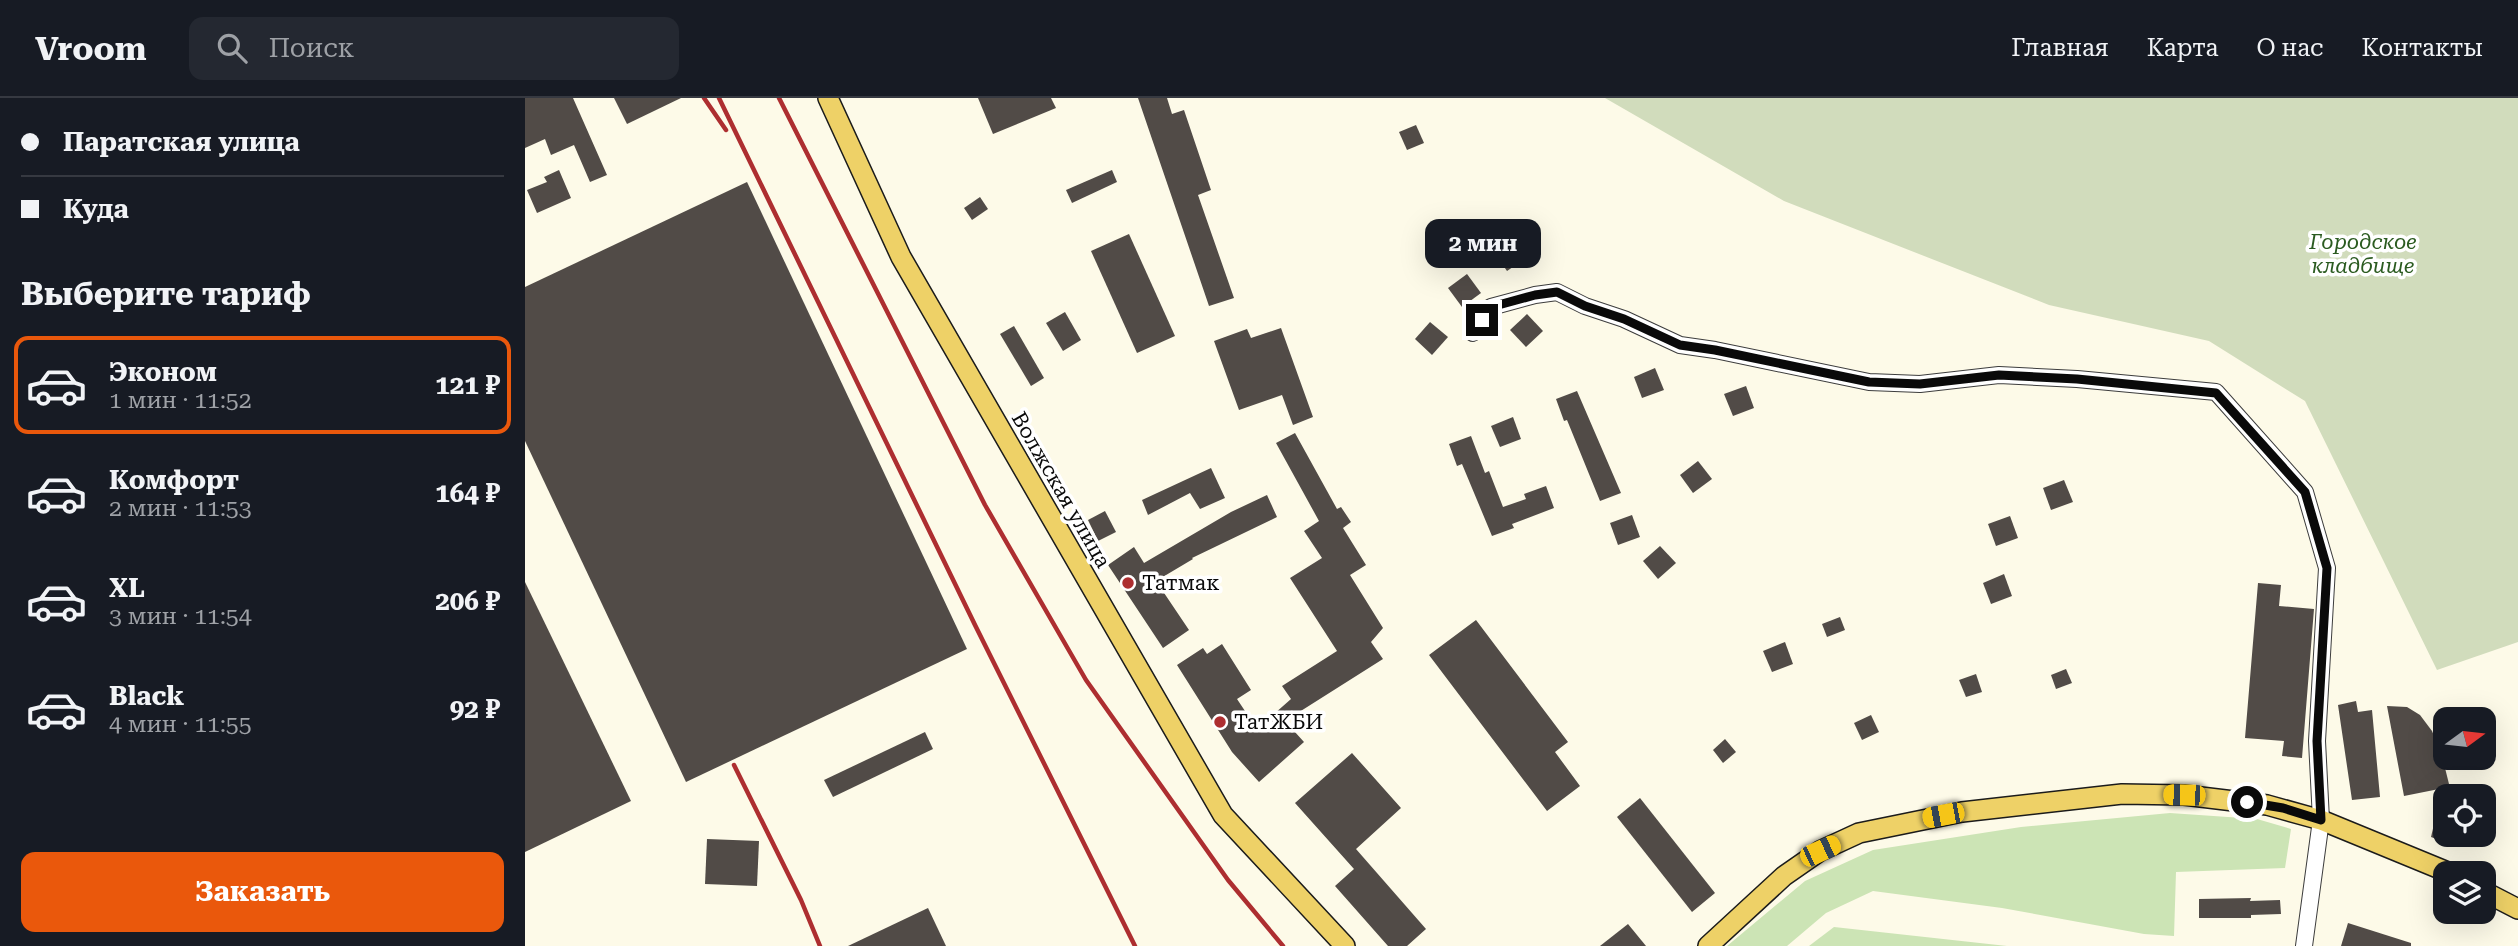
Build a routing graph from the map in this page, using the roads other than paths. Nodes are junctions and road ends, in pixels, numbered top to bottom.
1 (828, 98) edge
2 (1473, 333) dead end
3 (2321, 820) junction
4 (2433, 866) edge
5 (2496, 898) edge
6 (2518, 909) edge
7 (1345, 946) edge
8 (1708, 946) edge
9 (2304, 946) edge

1 - 7 main road, Волжская улица
2 - 3 street
3 - 4 main road
3 - 8 main road
3 - 9 street
5 - 6 main road

